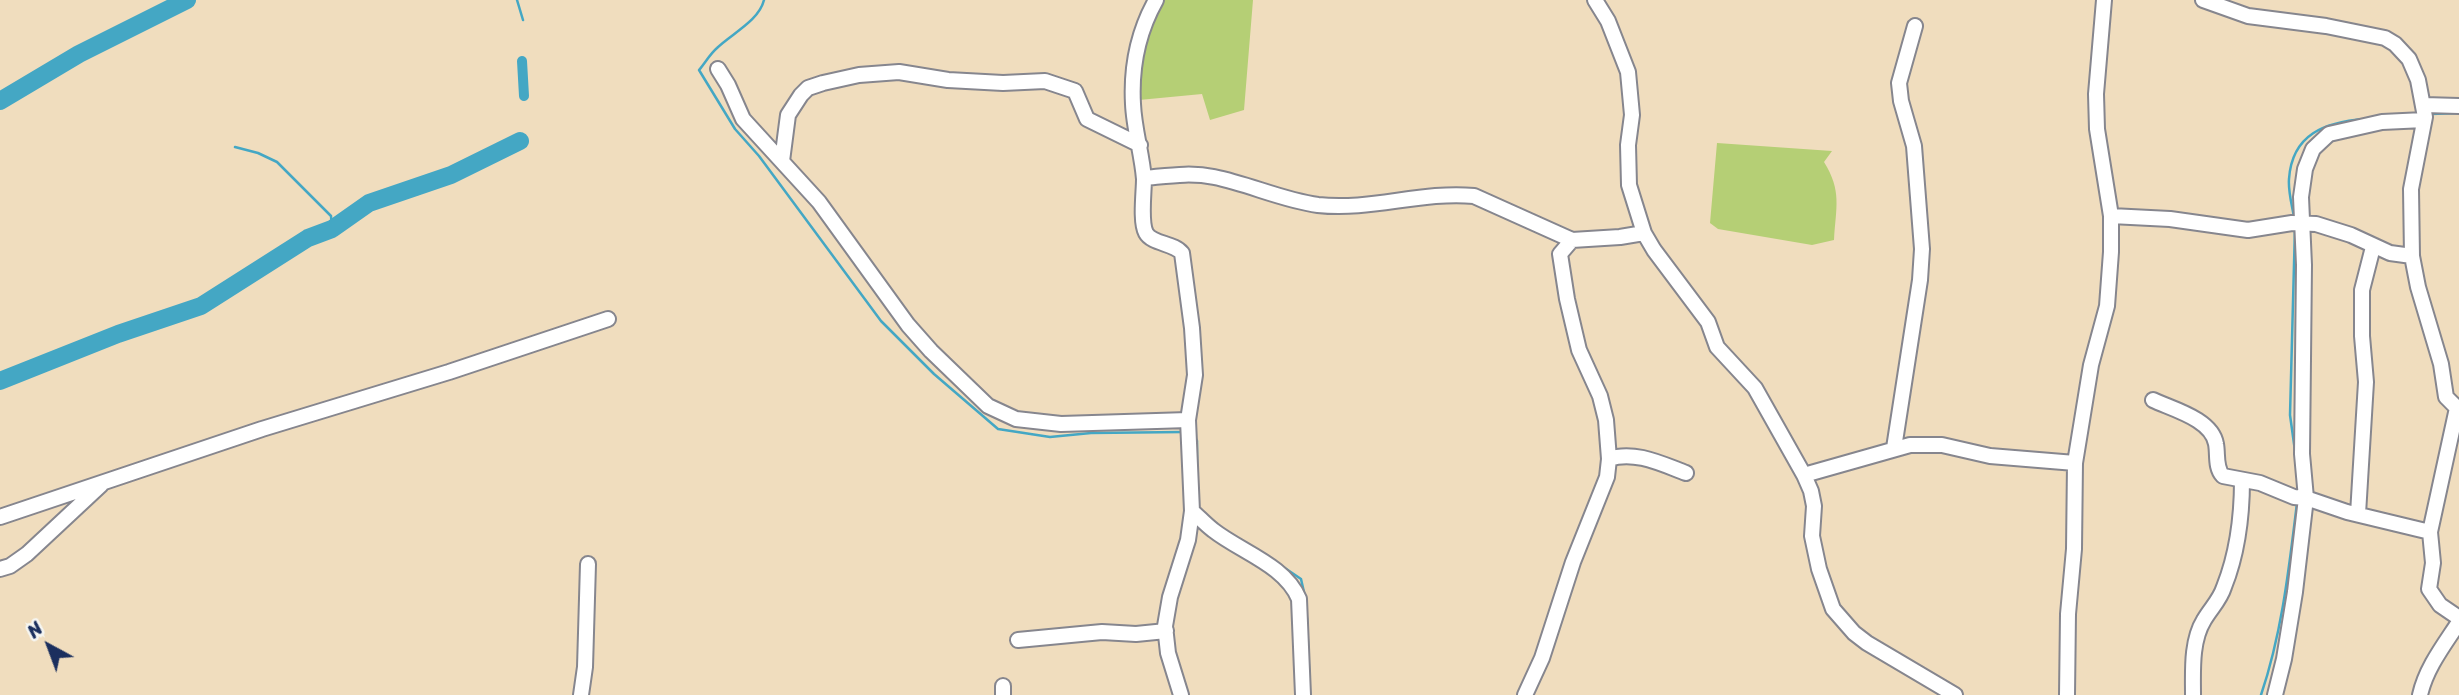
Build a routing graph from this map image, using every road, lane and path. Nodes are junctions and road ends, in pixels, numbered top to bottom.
1 (1156, 0) edge
2 (1595, 0) edge
3 (2104, 0) edge
4 (2203, 0) edge
5 (1915, 26) dead end
6 (718, 69) dead end
7 (2459, 106) edge
8 (2425, 113) junction
9 (1140, 145) junction
10 (782, 161) junction
11 (1144, 178) junction
12 (2111, 216) junction
13 (2297, 223) junction
14 (1644, 233) junction
15 (1572, 240) junction
16 (2373, 247) junction
17 (2412, 256) junction
18 (608, 319) dead end
19 (2153, 400) dead end
20 (2458, 408) edge
21 (1188, 420) junction
22 (1894, 448) junction
23 (1609, 459) junction
24 (2075, 463) junction
25 (1686, 473) dead end
26 (1804, 475) junction
27 (2242, 480) junction
28 (104, 481) junction
29 (2300, 498) junction
30 (1192, 511) junction
31 (2358, 514) junction
32 (0, 517) edge
33 (2430, 532) junction
34 (588, 564) dead end
35 (0, 569) edge
36 (2459, 620) edge
37 (1166, 631) junction
38 (1018, 640) dead end
39 (581, 695) edge
40 (1181, 695) edge
41 (1303, 695) edge
42 (1525, 695) edge
43 (1955, 695) edge
44 (2067, 695) edge
45 (2193, 695) edge
46 (2275, 695) edge
47 (2420, 695) edge

1 - 9 street
2 - 14 street
3 - 12 street
4 - 8 street
5 - 22 street
6 - 10 street
7 - 8 street
8 - 13 street
8 - 17 street
9 - 10 street
9 - 11 street
10 - 21 street
11 - 15 street
11 - 21 street
12 - 13 street
12 - 24 street
13 - 16 street
13 - 29 street
14 - 15 street
14 - 26 street
15 - 23 street
16 - 17 street
16 - 31 street
17 - 20 street
18 - 28 street
19 - 27 street
20 - 33 street
21 - 30 street
22 - 24 street
22 - 26 street
23 - 25 street
23 - 42 street
24 - 44 street
26 - 43 street
27 - 29 street
27 - 45 street
28 - 32 street
28 - 35 street
29 - 31 street
29 - 46 street
30 - 37 street
30 - 41 street
31 - 33 street
33 - 36 street
34 - 39 street
36 - 47 street
37 - 38 street
37 - 40 street

